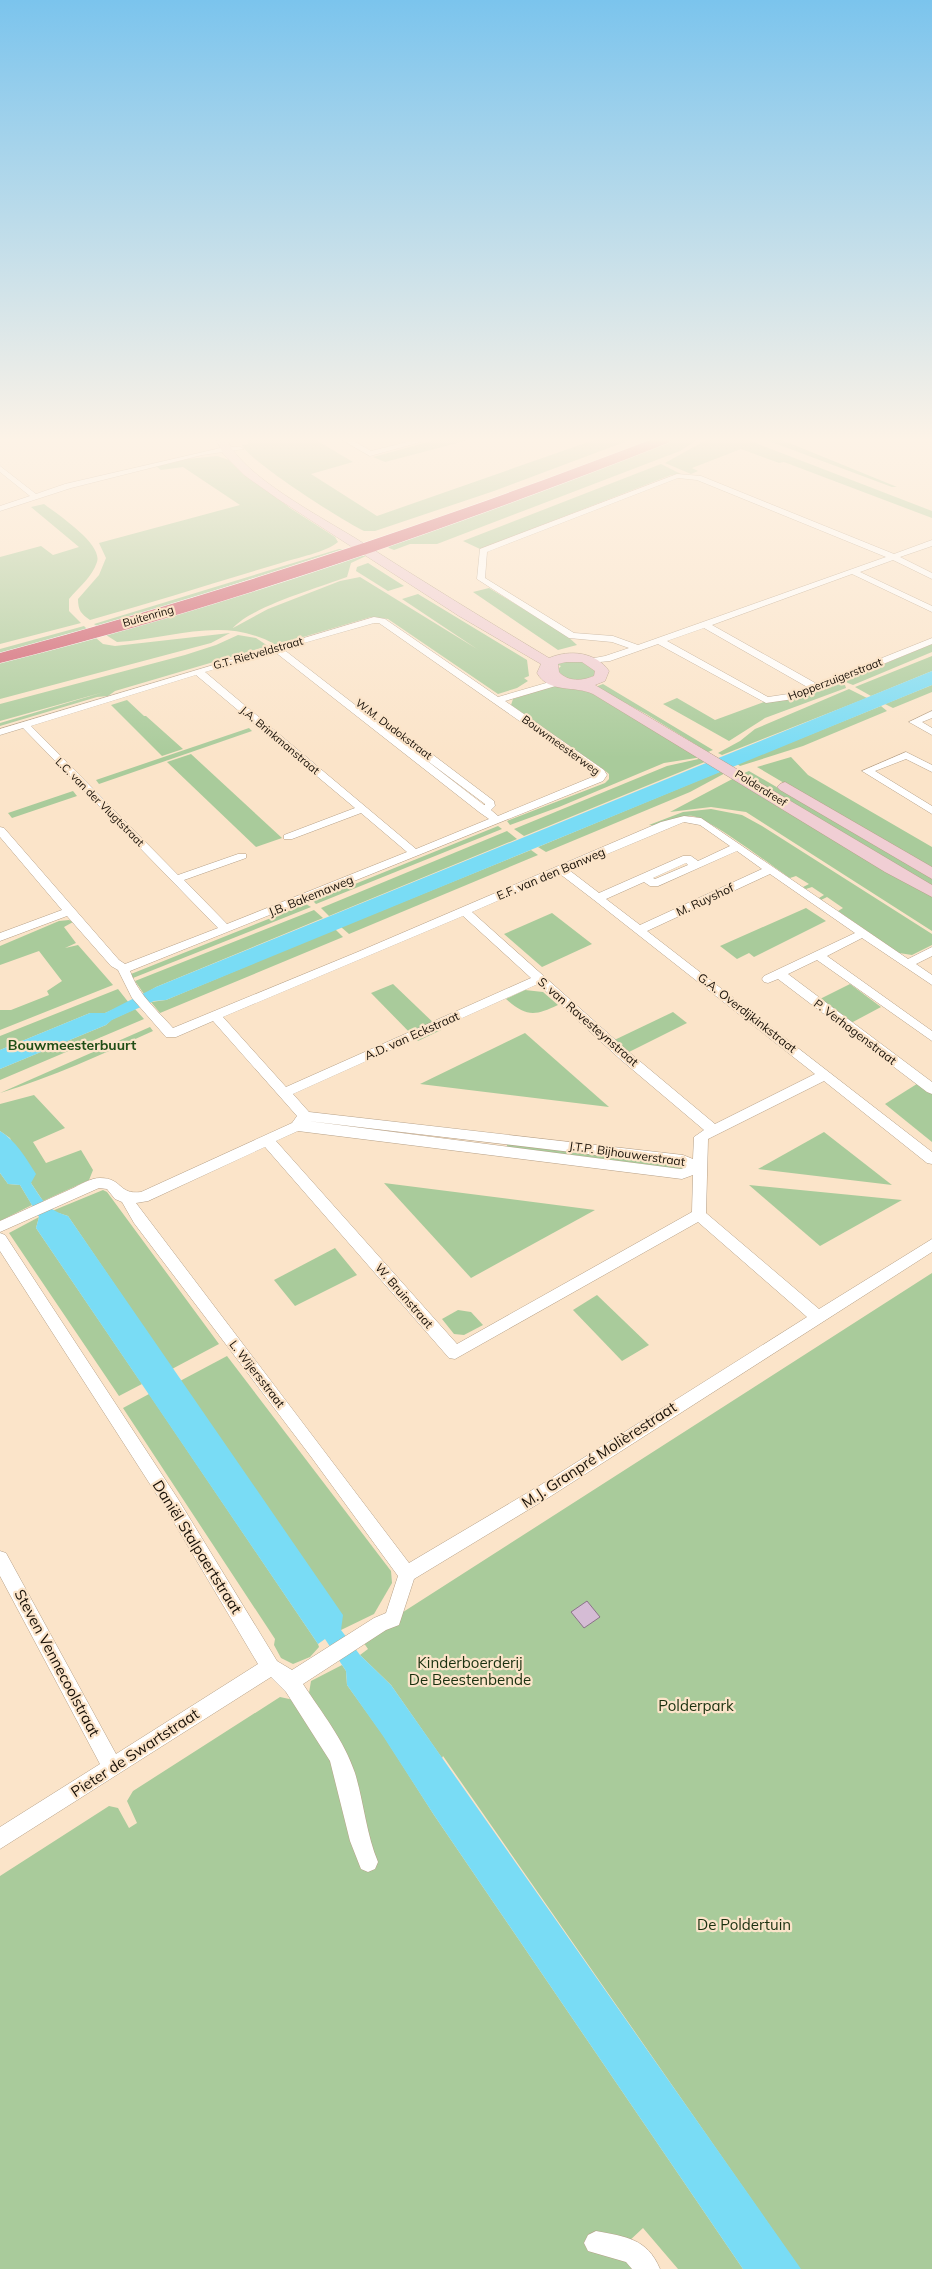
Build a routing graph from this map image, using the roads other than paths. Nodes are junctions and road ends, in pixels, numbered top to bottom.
1 (358, 546) edge
2 (367, 546) edge
3 (367, 546) edge
4 (496, 546) edge
5 (865, 546) edge
6 (924, 546) edge
7 (892, 557) junction
8 (851, 571) junction
9 (932, 576) edge
10 (932, 609) edge
11 (703, 624) junction
12 (93, 627) junction
13 (660, 641) junction
14 (932, 642) edge
15 (0, 647) edge
16 (276, 648) junction
17 (637, 648) junction
18 (0, 658) edge
19 (564, 658) junction
20 (599, 666) junction
21 (198, 671) junction
22 (553, 674) junction
23 (816, 688) junction
24 (499, 700) junction
25 (932, 714) edge
26 (24, 724) junction
27 (0, 732) edge
28 (932, 732) edge
29 (705, 746) junction
30 (932, 769) edge
31 (754, 776) junction
32 (362, 809) junction
33 (932, 811) edge
34 (497, 820) junction
35 (0, 830) edge
36 (288, 837) dead end
37 (738, 847) junction
38 (416, 854) junction
39 (242, 856) dead end
40 (560, 869) junction
41 (771, 870) junction
42 (932, 874) edge
43 (177, 879) junction
44 (932, 892) edge
45 (598, 898) junction
46 (70, 911) junction
47 (464, 911) junction
48 (226, 930) junction
49 (639, 930) junction
50 (864, 933) junction
51 (0, 938) edge
52 (932, 951) edge
53 (818, 955) junction
54 (907, 964) junction
55 (123, 968) junction
56 (539, 979) junction
57 (932, 981) edge
58 (215, 1016) junction
59 (932, 1037) edge
60 (825, 1075) junction
61 (932, 1089) edge
62 (284, 1093) junction
63 (301, 1121) junction
64 (714, 1131) junction
65 (267, 1140) junction
66 (932, 1158) edge
67 (700, 1167) junction
68 (129, 1199) junction
69 (700, 1215) junction
70 (0, 1227) edge
71 (0, 1239) edge
72 (932, 1245) edge
73 (818, 1318) junction
74 (0, 1559) edge
75 (407, 1574) junction
76 (270, 1667) junction
77 (290, 1682) junction
78 (113, 1768) junction
79 (0, 1839) edge
80 (368, 1862) dead end
81 (596, 2243) dead end
82 (648, 2269) edge

1 - 12 highway, Buitenring
2 - 22 main road
3 - 19 main road
4 - 17 street
5 - 7 street
6 - 7 street
7 - 8 street
7 - 9 street
8 - 10 street
8 - 11 street
11 - 13 street
11 - 23 street
12 - 15 highway, Buitenring
12 - 18 highway, Buitenring
13 - 17 street
13 - 23 street, Hopperzuigerstraat
14 - 23 street, Hopperzuigerstraat
16 - 21 street, G.T. Rietveldstraat
16 - 24 street, G.T. Rietveldstraat
16 - 34 street, W.M. Dudokstraat
17 - 20 street
19 - 20 main road
19 - 22 main road
20 - 22 main road
20 - 29 main road, Polderdreef
21 - 26 street, G.T. Rietveldstraat
21 - 32 street, J.A. Brinkmanstraat
22 - 24 street
22 - 29 main road, Polderdreef
24 - 34 street, Bouwmeesterweg
25 - 28 street
26 - 27 street, G.T. Rietveldstraat
26 - 43 street, L.C. van der Vlugtstraat
29 - 31 main road, Polderdreef
30 - 33 street
31 - 42 main road, Polderdreef
31 - 44 main road, Polderdreef
32 - 36 street
32 - 38 street, J.A. Brinkmanstraat
34 - 38 street, J.B. Bakemaweg
35 - 46 street
37 - 40 street, E.F. van den Banweg
37 - 41 street, E.F. van den Banweg
37 - 45 street
38 - 48 street, J.B. Bakemaweg
39 - 43 street
40 - 45 street, G.A. Overdijkinkstraat
40 - 47 street, E.F. van den Banweg
41 - 49 street, M. Ruyshof
41 - 50 street, E.F. van den Banweg
43 - 48 street, L.C. van der Vlugtstraat
45 - 49 street, G.A. Overdijkinkstraat
46 - 51 street
46 - 55 street
47 - 56 street, S. van Ravesteynstraat
47 - 58 street, E.F. van den Banweg
48 - 55 street, J.B. Bakemaweg
49 - 60 street, G.A. Overdijkinkstraat
50 - 53 street, P. Verhagenstraat
50 - 54 street, E.F. van den Banweg
52 - 54 street
53 - 59 street
53 - 61 street, P. Verhagenstraat
54 - 57 street, E.F. van den Banweg
55 - 58 street, E.F. van den Banweg
56 - 62 street, A.D. van Eckstraat
56 - 64 street, S. van Ravesteynstraat
58 - 62 street
60 - 64 street
60 - 66 street, G.A. Overdijkinkstraat
62 - 63 street
63 - 65 street
63 - 67 street, J.T.P. Bijhouwerstraat
64 - 67 street
65 - 68 street
65 - 69 street, W. Bruinstraat
67 - 69 street
68 - 70 street, L. Wijersstraat
68 - 75 street, L. Wijersstraat
69 - 73 street
71 - 76 street, Daniël Stalpaertstraat
72 - 73 street, M.J. Granpré Molièrestraat
73 - 75 street, M.J. Granpré Molièrestraat
74 - 78 street, Steven Vennecoolstraat
75 - 77 street
76 - 77 street, Daniël Stalpaertstraat
76 - 78 street, Pieter de Swartstraat
77 - 80 street, Daniël Stalpaertstraat
78 - 79 street, Pieter de Swartstraat
81 - 82 street

